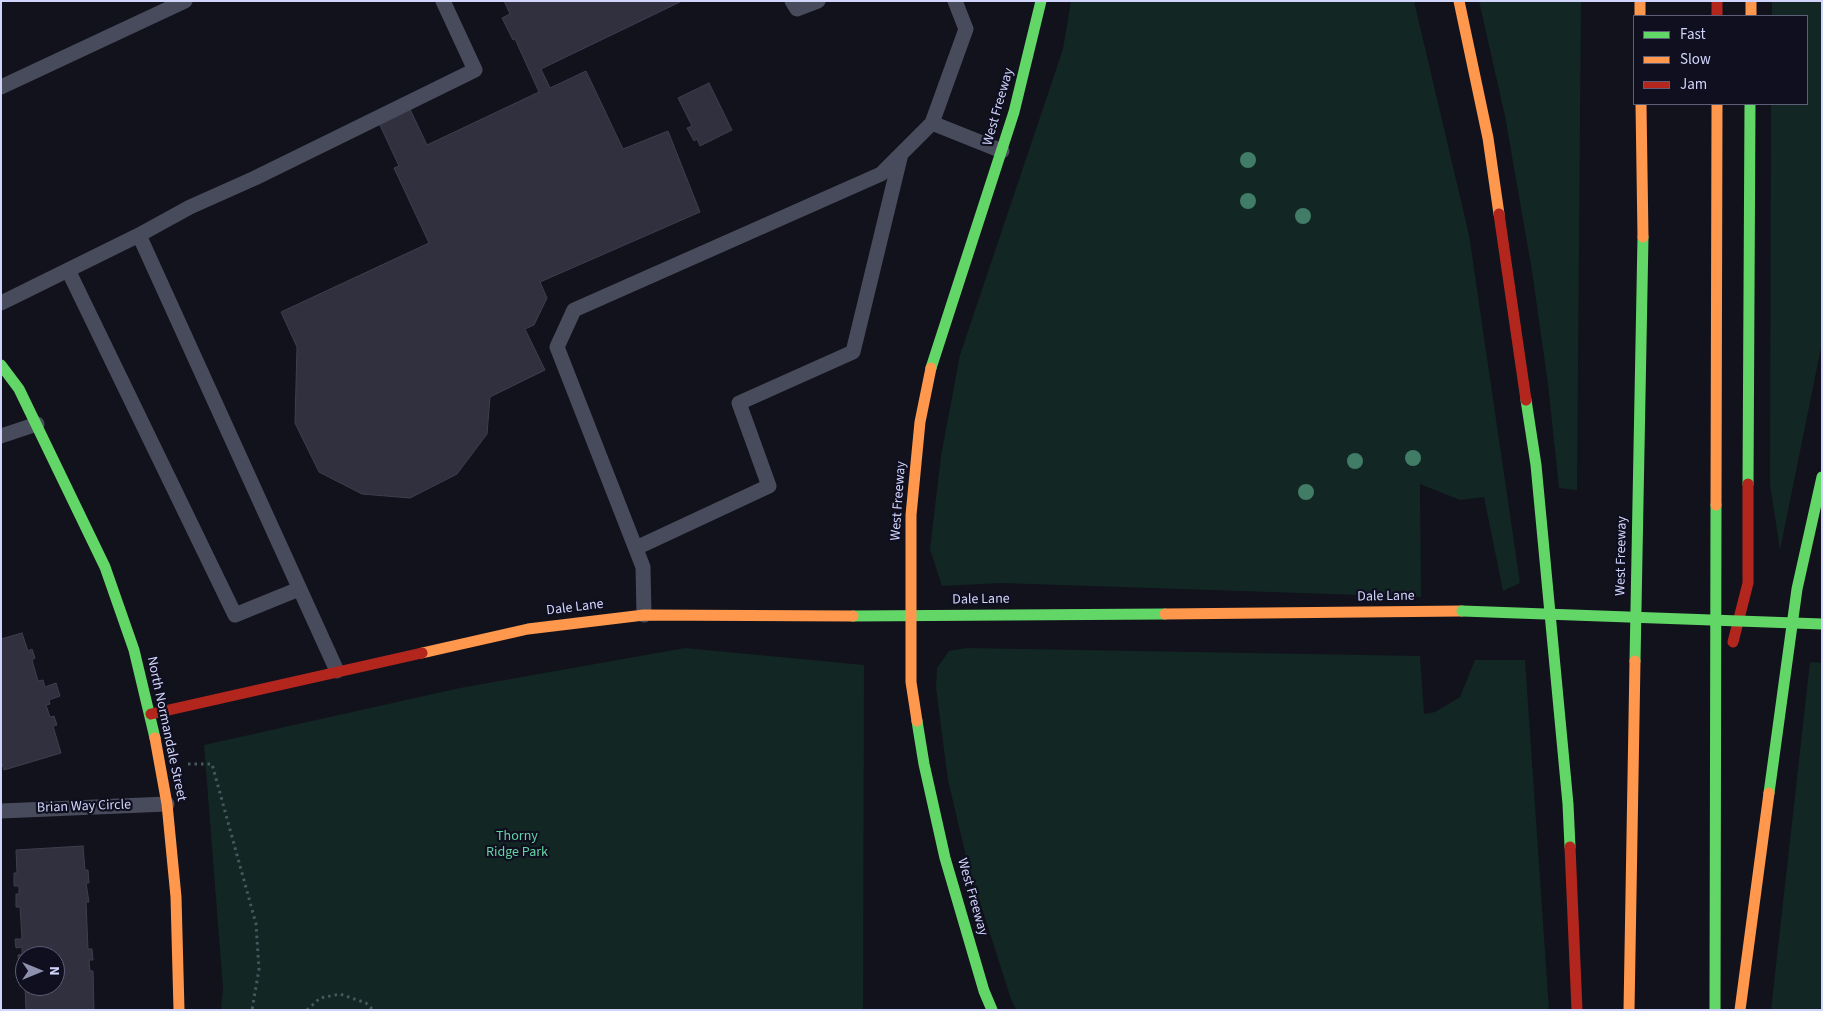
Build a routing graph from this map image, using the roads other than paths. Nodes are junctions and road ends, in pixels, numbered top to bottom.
1 (185, 1) edge
2 (443, 1) edge
3 (792, 1) edge
4 (818, 1) edge
5 (955, 1) edge
6 (1041, 1) edge
7 (1459, 1) edge
8 (1640, 1) edge
9 (1718, 1) edge
10 (1751, 1) edge
11 (1640, 15) edge
12 (1718, 15) edge
13 (1751, 15) edge
14 (1, 86) edge
15 (1641, 105) edge
16 (1717, 105) edge
17 (1750, 105) edge
18 (932, 123) junction
19 (1002, 150) junction
20 (901, 154) junction
21 (139, 235) junction
22 (68, 270) junction
23 (1, 302) edge
24 (1, 365) edge
25 (37, 424) junction
26 (1, 436) edge
27 (1822, 477) edge
28 (636, 548) junction
29 (299, 589) junction
30 (644, 615) junction
31 (910, 616) junction
32 (1822, 624) edge
33 (336, 671) junction
34 (1716, 709) junction
35 (151, 714) junction
36 (167, 804) junction
37 (1, 811) edge
38 (179, 1010) edge
39 (992, 1010) edge
40 (1577, 1010) edge
41 (1629, 1010) edge
42 (1715, 1010) edge
43 (1740, 1010) edge

1 - 14 lane
2 - 21 lane
3 - 4 lane
5 - 18 lane
6 - 19 main road, West Freeway
7 - 40 main road
8 - 11 main road
9 - 12 main road
10 - 13 main road
15 - 41 main road, West Freeway
16 - 34 main road
17 - 34 main road
18 - 19 lane
18 - 20 lane
19 - 31 main road, West Freeway
20 - 28 lane
20 - 28 lane
21 - 22 lane
21 - 29 lane
22 - 23 lane
22 - 29 lane
24 - 25 main road, North Normandale Street
25 - 26 lane
25 - 35 main road, North Normandale Street
27 - 43 main road
28 - 30 lane
29 - 33 lane
30 - 31 main road, Dale Lane
30 - 33 main road, Dale Lane
31 - 32 main road, Dale Lane, bridge
31 - 39 main road, West Freeway
33 - 35 main road, Dale Lane
34 - 42 main road
35 - 36 main road, North Normandale Street
36 - 37 lane, Brian Way Circle
36 - 38 main road, North Normandale Street

